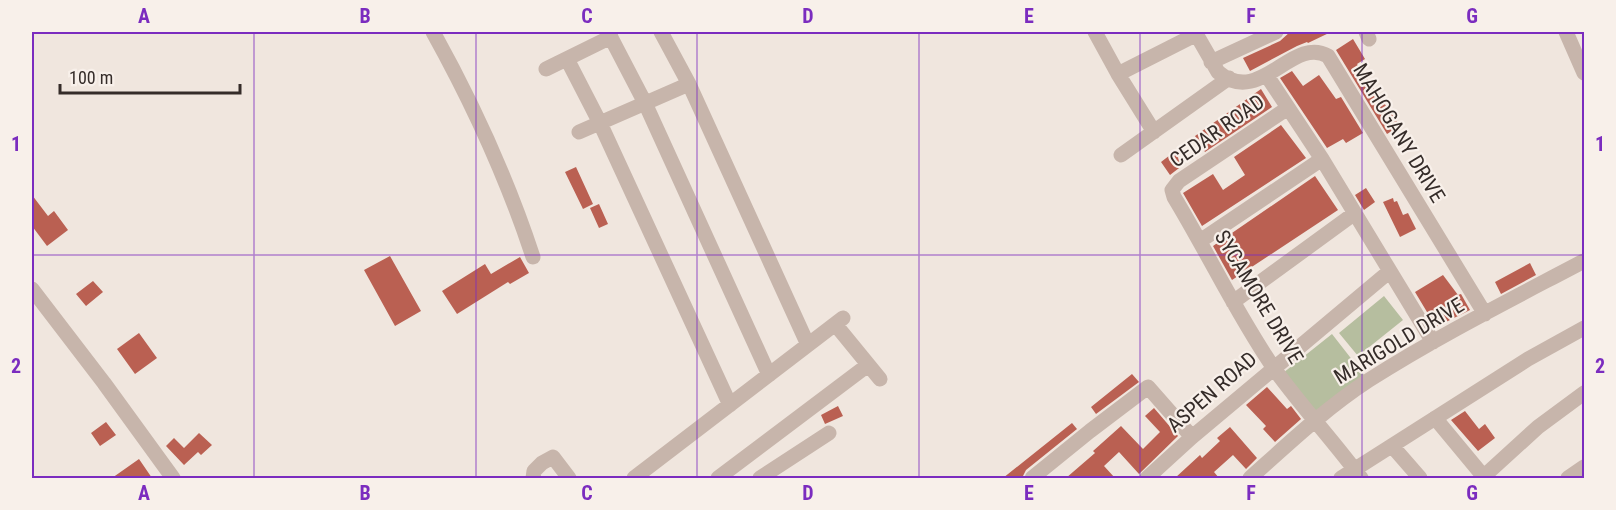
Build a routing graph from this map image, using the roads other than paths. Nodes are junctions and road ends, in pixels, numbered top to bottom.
1 (433, 32) edge
2 (661, 32) edge
3 (1095, 32) edge
4 (1276, 32) edge
5 (1566, 32) edge
6 (1196, 33) edge
7 (610, 34) edge
8 (1256, 36) edge
9 (567, 59) junction
10 (1211, 62) junction
11 (546, 69) dead end
12 (1584, 73) edge
13 (1118, 74) junction
14 (1229, 78) junction
15 (1269, 79) dead end
16 (689, 84) junction
17 (645, 103) junction
18 (1288, 108) junction
19 (600, 123) junction
20 (579, 132) dead end
21 (1154, 132) junction
22 (1121, 155) dead end
23 (1322, 159) junction
24 (1172, 190) joint
25 (1355, 213) junction
26 (1200, 241) junction
27 (533, 256) dead end
28 (1583, 264) edge
29 (1390, 271) junction
30 (32, 289) edge
31 (1233, 302) junction
32 (1485, 314) junction
33 (1584, 328) edge
34 (1433, 342) junction
35 (808, 345) junction
36 (868, 365) junction
37 (1274, 367) junction
38 (769, 375) junction
39 (880, 379) dead end
40 (1584, 393) edge
41 (730, 405) junction
42 (1435, 418) junction
43 (1316, 420) junction
44 (829, 433) dead end
45 (1192, 437) junction
46 (1393, 447) junction
47 (1584, 467) edge
48 (1357, 474) edge
49 (173, 478) edge
50 (533, 478) edge
51 (569, 478) edge
52 (634, 478) edge
53 (718, 478) edge
54 (760, 478) edge
55 (1032, 478) edge
56 (1147, 478) edge
57 (1250, 478) edge
58 (1341, 478) edge
59 (1420, 478) edge
60 (1483, 478) edge
61 (1568, 478) edge

1 - 27 street
2 - 16 street
3 - 13 street
4 - 8 street
5 - 12 street
6 - 10 street
6 - 13 street
7 - 9 street
7 - 17 street
8 - 10 street
9 - 11 street
9 - 19 street
10 - 14 street
13 - 21 street
14 - 21 street
14 - 32 street, MAHOGANY DRIVE
15 - 18 street
16 - 17 street
16 - 35 street
17 - 19 street
17 - 38 street
18 - 23 street
18 - 24 street, CEDAR ROAD
19 - 20 street
19 - 41 street
21 - 22 street
23 - 25 street
23 - 26 street
24 - 26 street, SYCAMORE DRIVE
25 - 29 street
25 - 31 street
26 - 31 street, SYCAMORE DRIVE
28 - 32 street, MARIGOLD DRIVE
29 - 34 street
29 - 37 street, ASPEN ROAD
30 - 49 street
31 - 37 street, SYCAMORE DRIVE
32 - 34 street, MARIGOLD DRIVE
33 - 42 street
34 - 43 street, MARIGOLD DRIVE
35 - 36 street
35 - 38 street
36 - 39 street
36 - 53 street
37 - 43 street, SYCAMORE DRIVE
37 - 45 street, ASPEN ROAD
38 - 41 street
40 - 60 street
41 - 52 street
42 - 46 street
42 - 60 street
43 - 48 street, SYCAMORE DRIVE
43 - 57 street, MARIGOLD DRIVE
44 - 54 street
45 - 55 street
45 - 56 street, ASPEN ROAD
46 - 48 street
46 - 59 street
47 - 61 street
48 - 58 street
50 - 51 street

